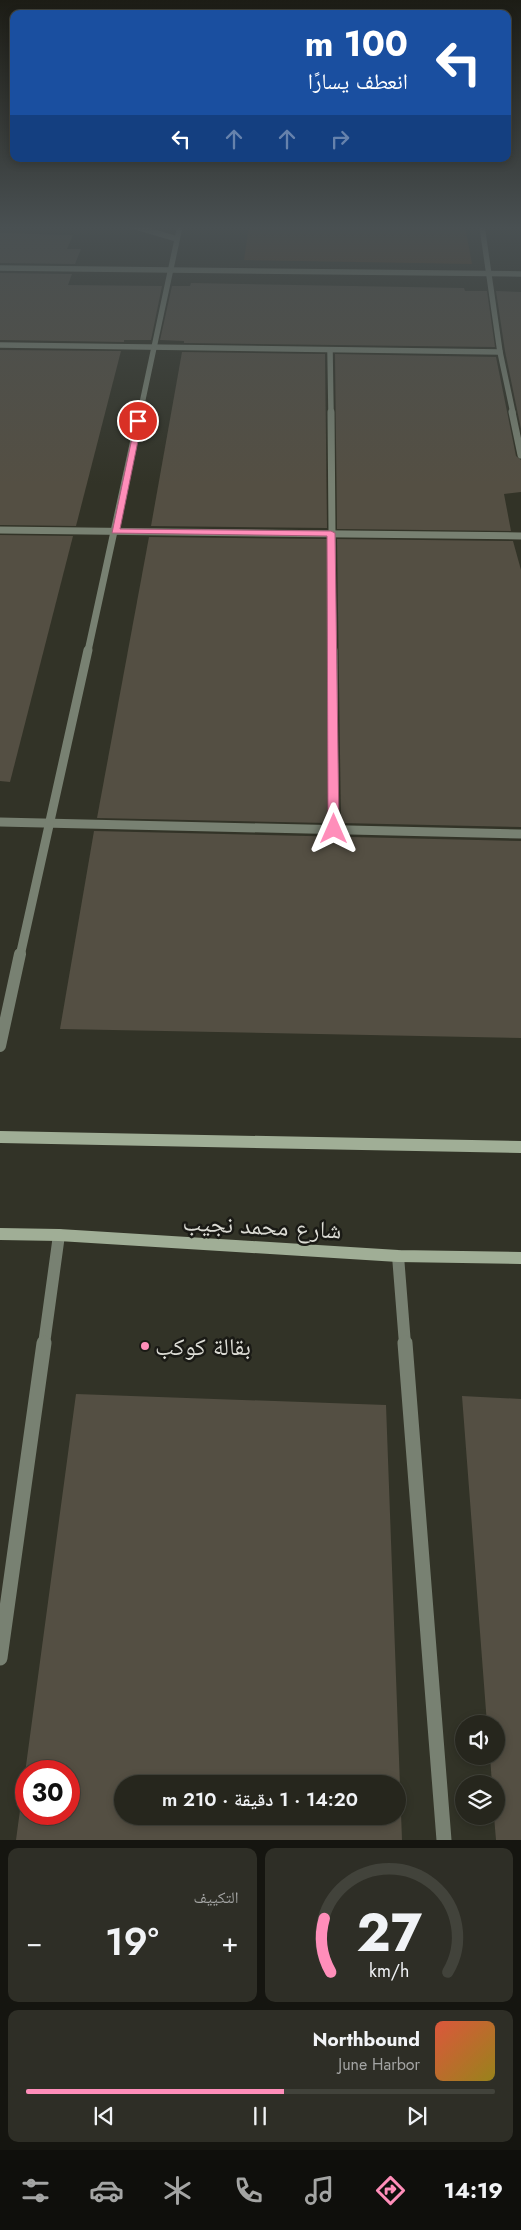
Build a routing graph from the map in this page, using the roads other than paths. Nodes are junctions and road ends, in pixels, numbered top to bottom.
1 (161, 312) edge
2 (494, 312) edge
3 (0, 345) edge
4 (154, 348) junction
5 (330, 350) junction
6 (500, 352) junction
7 (519, 433) edge
8 (521, 455) edge
9 (0, 530) edge
10 (115, 531) junction
11 (331, 533) junction
12 (521, 536) edge
13 (0, 822) edge
14 (50, 823) junction
15 (334, 829) junction
16 (521, 834) edge
17 (0, 1046) edge
18 (0, 1137) edge
19 (521, 1147) edge
20 (0, 1234) edge
21 (59, 1235) junction
22 (398, 1256) junction
23 (521, 1258) edge
24 (0, 1658) edge
25 (444, 1840) edge

1 - 4 street
2 - 6 street
3 - 4 street
4 - 5 street
4 - 10 street
5 - 6 street
5 - 11 street
6 - 7 street
7 - 8 street
9 - 10 street
10 - 11 street
10 - 14 street
11 - 12 street
11 - 15 street
13 - 14 street
14 - 15 street
14 - 17 street
15 - 16 street
18 - 19 main road
20 - 21 main road, شارع محمد نجيب
21 - 22 main road, شارع محمد نجيب
21 - 24 street
22 - 23 main road, شارع محمد نجيب
22 - 25 street

